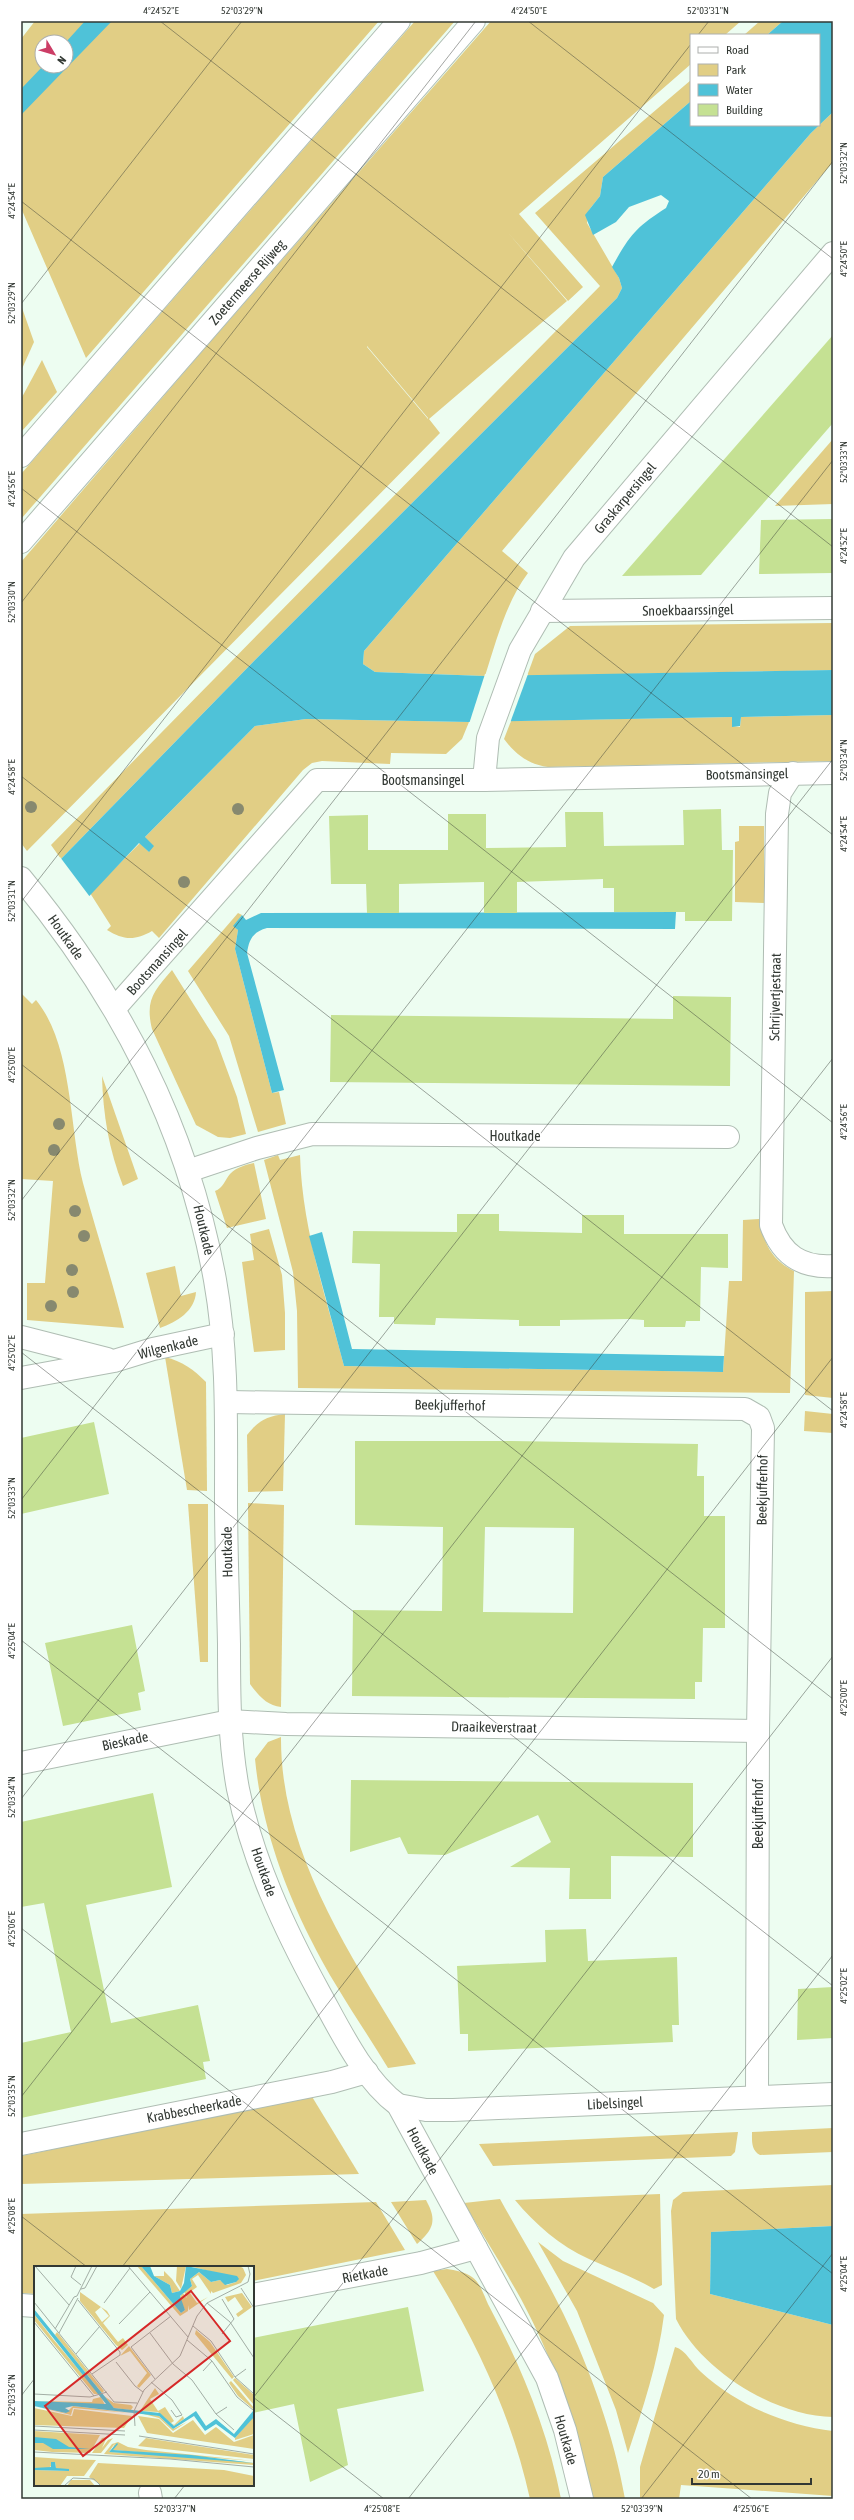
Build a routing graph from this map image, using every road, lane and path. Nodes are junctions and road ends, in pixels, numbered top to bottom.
1 (399, 21) edge
2 (474, 21) edge
3 (833, 253) edge
4 (21, 456) edge
5 (21, 542) edge
6 (833, 608) edge
7 (542, 611) junction
8 (793, 773) junction
9 (833, 773) edge
10 (484, 780) junction
11 (21, 878) edge
12 (115, 1008) junction
13 (728, 1137) dead end
14 (188, 1171) junction
15 (833, 1266) edge
16 (223, 1334) junction
17 (21, 1337) edge
18 (114, 1361) junction
19 (21, 1378) edge
20 (228, 1402) junction
21 (230, 1721) junction
22 (758, 1731) junction
23 (21, 1763) edge
24 (367, 2072) junction
25 (833, 2094) edge
26 (757, 2096) junction
27 (398, 2105) junction
28 (21, 2144) edge
29 (476, 2248) junction
30 (254, 2296) edge
31 (21, 2305) edge
32 (34, 2306) edge
33 (582, 2499) edge

1 - 4 street
2 - 5 street, Zoetermeerse Rijweg
3 - 7 street, Graskarpersingel
6 - 7 street, Snoekbaarssingel
7 - 10 street, Graskarpersingel
8 - 9 street, Bootsmansingel
8 - 10 street, Bootsmansingel
8 - 15 street, Schrijvertjestraat
10 - 12 street, Bootsmansingel
11 - 12 street, Houtkade
12 - 14 street, Houtkade
13 - 14 street, Houtkade
14 - 16 street, Houtkade
16 - 18 street, Wilgenkade
16 - 20 street, Houtkade
17 - 18 street
18 - 19 street, Wilgenkade
20 - 21 street, Houtkade
20 - 22 street, Beekjufferhof
21 - 22 street, Draaikeverstraat
21 - 23 street, Bieskade
21 - 24 street, Houtkade
22 - 26 street, Beekjufferhof
24 - 27 street, Houtkade
24 - 28 street, Krabbescheerkade
25 - 26 street, Libelsingel
26 - 27 street, Libelsingel
27 - 29 street, Houtkade
29 - 30 street, Rietkade
29 - 33 street, Houtkade
31 - 32 street

